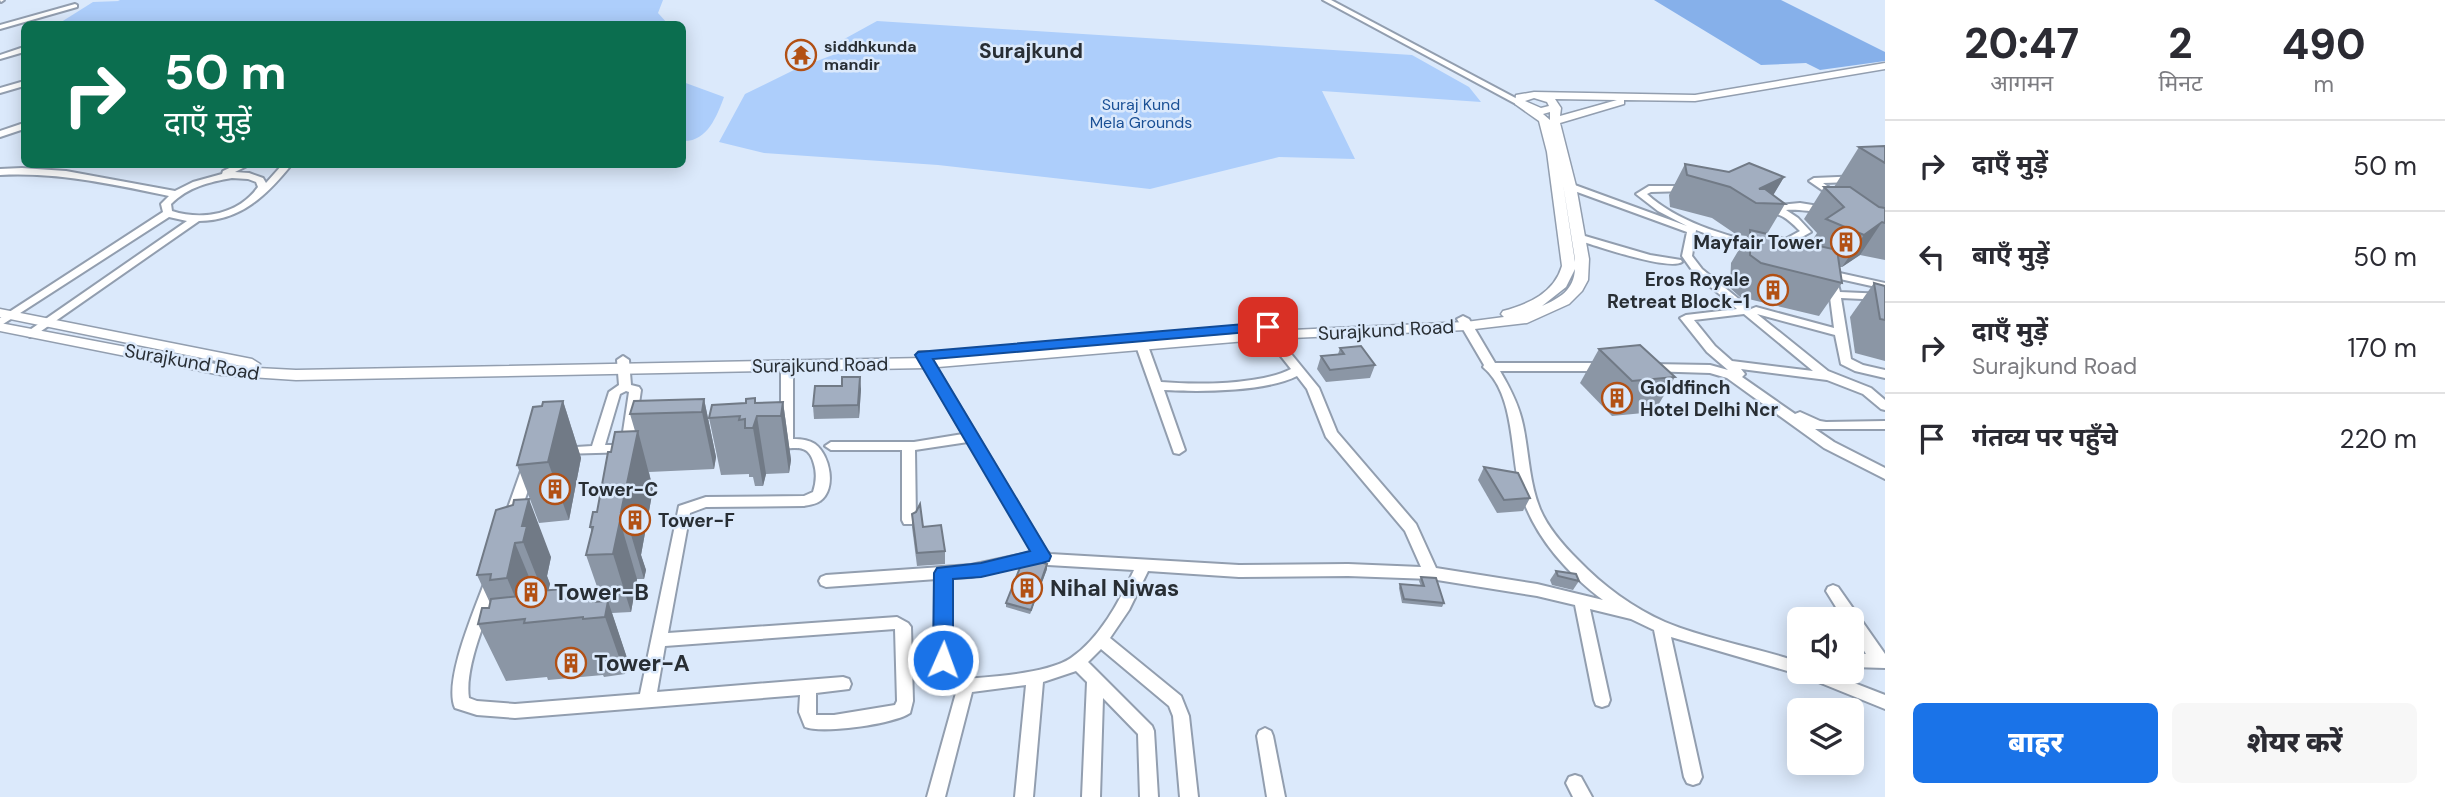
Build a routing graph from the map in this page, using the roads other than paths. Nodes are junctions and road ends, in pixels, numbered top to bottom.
1 (66, 0) edge
2 (1326, 0) edge
3 (75, 6) junction
4 (21, 21) edge
5 (21, 21) edge
6 (51, 21) edge
7 (0, 27) edge
8 (21, 51) edge
9 (0, 57) edge
10 (1885, 68) edge
11 (21, 84) edge
12 (0, 91) edge
13 (1527, 100) junction
14 (1555, 113) junction
15 (21, 126) edge
16 (0, 134) edge
17 (54, 168) edge
18 (237, 168) edge
19 (284, 168) edge
20 (47, 171) junction
21 (0, 172) edge
22 (213, 178) junction
23 (1885, 178) edge
24 (1564, 184) junction
25 (1694, 188) edge
26 (175, 194) junction
27 (259, 196) junction
28 (1761, 198) edge
29 (1778, 209) junction
30 (168, 213) junction
31 (1760, 218) edge
32 (196, 219) junction
33 (1689, 226) junction
34 (1578, 237) junction
35 (1765, 258) edge
36 (1677, 262) dead end
37 (1810, 270) edge
38 (1833, 282) edge
39 (1885, 289) edge
40 (1835, 295) junction
41 (1750, 310) junction
42 (3, 320) edge
43 (46, 323) junction
44 (1464, 323) junction
45 (1840, 333) junction
46 (30, 334) junction
47 (1270, 335) junction
48 (1142, 346) junction
49 (924, 359) junction
50 (813, 361) junction
51 (623, 365) junction
52 (1728, 365) junction
53 (788, 366) junction
54 (1489, 367) junction
55 (1298, 370) junction
56 (1885, 374) edge
57 (1830, 376) junction
58 (1156, 386) junction
59 (625, 387) junction
60 (1885, 406) edge
61 (1885, 425) edge
62 (970, 437) junction
63 (788, 444) junction
64 (761, 445) edge
65 (831, 446) dead end
66 (908, 446) junction
67 (597, 449) junction
68 (1179, 450) dead end
69 (1885, 474) edge
70 (909, 520) edge
71 (509, 526) edge
72 (1042, 556) junction
73 (1143, 565) junction
74 (496, 566) edge
75 (944, 573) junction
76 (1432, 573) junction
77 (826, 581) dead end
78 (1833, 591) dead end
79 (1581, 600) junction
80 (1633, 613) junction
81 (1661, 626) junction
82 (1100, 639) junction
83 (659, 640) junction
84 (1864, 660) edge
85 (1883, 661) edge
86 (1077, 662) junction
87 (1787, 664) edge
88 (1035, 676) junction
89 (1095, 680) junction
90 (843, 684) dead end
91 (1839, 684) edge
92 (966, 685) junction
93 (808, 686) junction
94 (646, 700) junction
95 (1602, 700) dead end
96 (1885, 702) edge
97 (1265, 736) dead end
98 (1693, 777) dead end
99 (936, 797) edge
100 (1024, 797) edge
101 (1091, 797) edge
102 (1149, 797) edge
103 (1189, 797) edge
104 (1276, 797) edge

1 - 3 street
2 - 13 street
3 - 4 street
3 - 6 street
5 - 7 street
8 - 9 street
10 - 13 main road
10 - 14 main road
11 - 12 street
13 - 14 main road
13 - 24 main road, Surajkund Road
14 - 24 main road, Surajkund Road
15 - 16 street
17 - 20 street
18 - 22 street
19 - 27 street
20 - 21 street
20 - 26 street
22 - 26 street
22 - 27 street
23 - 29 street
24 - 33 street
24 - 34 main road, Surajkund Road
24 - 44 main road, Surajkund Road
25 - 33 street
26 - 30 street
27 - 32 street
28 - 29 street
29 - 31 street
29 - 33 street
30 - 32 street
30 - 42 street
32 - 43 street
33 - 35 street
33 - 41 street
34 - 36 street
34 - 44 main road, Surajkund Road
37 - 39 street
38 - 40 street
39 - 40 street
40 - 45 street
41 - 45 street
41 - 52 street
41 - 57 street
42 - 43 main road, Surajkund Road
42 - 46 main road, Surajkund Road
43 - 46 street
43 - 51 main road, Surajkund Road
44 - 47 main road, Surajkund Road
44 - 49 main road, Surajkund Road
44 - 54 street
45 - 56 street
46 - 51 main road, Surajkund Road
47 - 48 main road, Surajkund Road
47 - 55 street
48 - 49 main road, Surajkund Road
48 - 58 street
49 - 50 main road, Surajkund Road
49 - 62 street
50 - 51 main road, Surajkund Road
50 - 53 main road, Surajkund Road
51 - 53 main road, Surajkund Road
51 - 59 street
52 - 57 street
52 - 61 street
53 - 63 street
54 - 69 street
54 - 80 street
55 - 58 street
55 - 76 street
57 - 60 street
58 - 68 street
59 - 67 street
59 - 67 street
62 - 66 street
62 - 72 street
63 - 64 street
63 - 83 street
65 - 66 street
66 - 70 street
67 - 71 street
72 - 73 street
72 - 75 street
73 - 76 street
73 - 82 street
74 - 94 street
75 - 77 street
75 - 92 street
76 - 79 street
78 - 85 street
79 - 80 street
79 - 95 street
80 - 81 street
81 - 87 street
81 - 98 street
82 - 86 street
82 - 103 street
83 - 93 street
83 - 94 street
84 - 85 street
86 - 88 street
86 - 89 street
88 - 92 street
88 - 100 street
89 - 101 street
89 - 102 street
90 - 93 street
91 - 96 street
92 - 99 street
93 - 94 street
97 - 104 street

